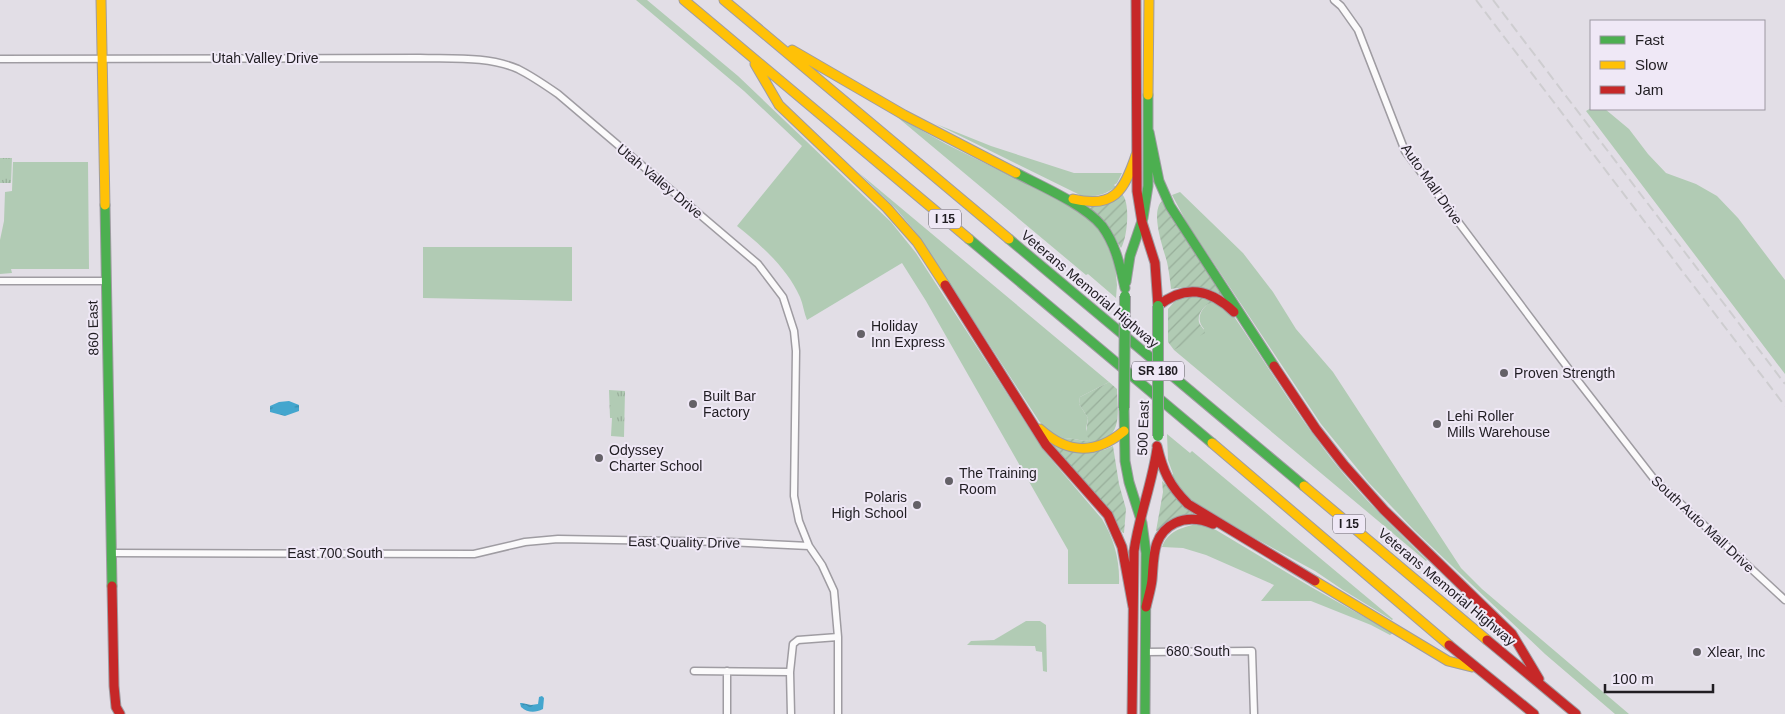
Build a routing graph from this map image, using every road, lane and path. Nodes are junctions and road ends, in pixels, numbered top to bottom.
1 (101, 0) edge
2 (684, 0) edge
3 (724, 0) edge
4 (1136, 0) edge
5 (1149, 0) edge
6 (1334, 0) edge
7 (766, 35) junction
8 (750, 56) junction
9 (0, 59) edge
10 (102, 59) junction
11 (1149, 132) junction
12 (1136, 154) junction
13 (1051, 190) junction
14 (1142, 222) junction
15 (0, 281) edge
16 (106, 282) junction
17 (1125, 292) junction
18 (1158, 306) junction
19 (1245, 324) junction
20 (1571, 372) joint
21 (1031, 418) junction
22 (1124, 431) junction
23 (1158, 441) junction
24 (1140, 515) junction
25 (1234, 533) junction
26 (558, 539) joint
27 (809, 546) junction
28 (111, 553) junction
29 (1785, 600) edge
30 (1133, 607) junction
31 (1146, 607) junction
32 (838, 638) junction
33 (1145, 652) junction
34 (1477, 669) junction
35 (694, 671) dead end
36 (727, 671) junction
37 (790, 672) junction
38 (1544, 687) junction
39 (117, 712) edge
40 (727, 714) edge
41 (791, 714) edge
42 (838, 714) edge
43 (1132, 714) edge
44 (1145, 714) edge
45 (1254, 714) edge
46 (1534, 714) edge
47 (1576, 714) edge

1 - 10 main road, 860 East
2 - 8 main road, I 15
3 - 7 main road, Veterans Memorial Highway / I 15
4 - 12 main road, 500 East / SR 180
5 - 11 main road, 500 East / SR 180
6 - 20 street, Auto Mall Drive
7 - 13 main road
7 - 38 main road, Veterans Memorial Highway / I 15
8 - 21 main road
8 - 34 main road, I 15
9 - 10 street, Utah Valley Drive
10 - 16 main road, 860 East
10 - 27 street, Utah Valley Drive
11 - 14 main road, 500 East / SR 180
11 - 19 main road
12 - 13 main road
12 - 14 main road, 500 East / SR 180
13 - 17 main road
14 - 17 main road, 500 East / SR 180
14 - 18 main road, 500 East / SR 180
15 - 16 street
16 - 28 main road, 860 East
17 - 22 main road, 500 East / SR 180, bridge
18 - 19 main road
18 - 23 main road, 500 East / SR 180, bridge
19 - 38 main road
20 - 29 street, South Auto Mall Drive
21 - 22 main road
21 - 30 main road
22 - 24 main road, 500 East / SR 180
23 - 24 main road, 500 East / SR 180
23 - 25 main road
24 - 30 main road, 500 East / SR 180
24 - 31 main road, 500 East / SR 180
25 - 31 main road
25 - 34 main road
26 - 27 street, East Quality Drive
26 - 28 street, East 700 South
27 - 32 street, Utah Valley Drive
28 - 39 main road, 860 East
30 - 43 main road, 500 East / SR 180
31 - 33 main road, 500 East / SR 180
32 - 37 street
32 - 42 street, Utah Valley Drive
33 - 44 main road, 500 East / SR 180
33 - 45 street, 680 South
34 - 46 main road, I 15
35 - 36 street
36 - 37 street
36 - 40 street
37 - 41 street
38 - 47 main road, Veterans Memorial Highway / I 15

